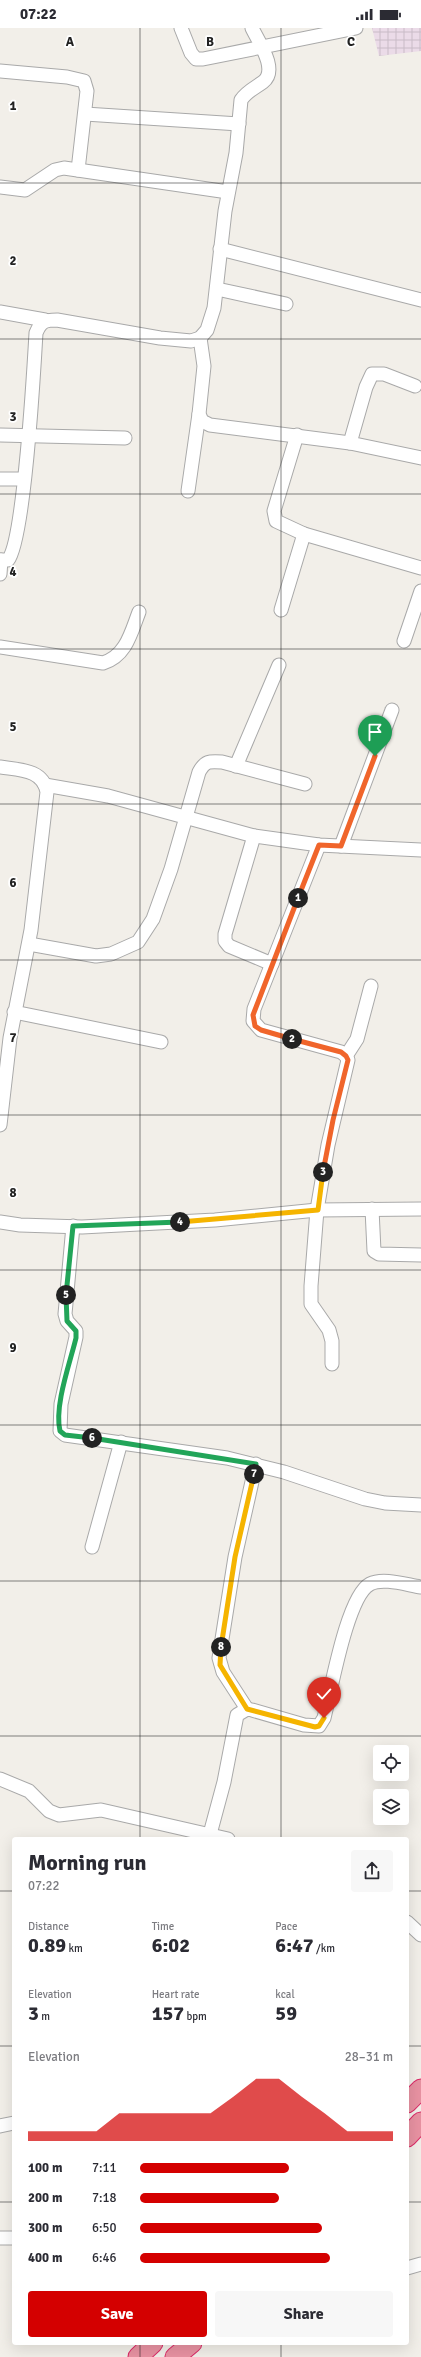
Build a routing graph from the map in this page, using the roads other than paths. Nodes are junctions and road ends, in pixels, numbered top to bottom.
1 (181, 28) edge
2 (252, 28) edge
3 (356, 28) edge
4 (262, 48) junction
5 (0, 71) edge
6 (85, 114) junction
7 (239, 124) junction
8 (78, 170) junction
9 (0, 187) edge
10 (228, 192) junction
11 (220, 249) junction
12 (217, 289) junction
13 (421, 300) edge
14 (286, 304) dead end
15 (0, 312) edge
16 (45, 320) junction
17 (200, 338) junction
18 (415, 386) dead end
19 (199, 414) junction
20 (0, 435) edge
21 (297, 436) junction
22 (28, 437) junction
23 (125, 438) dead end
24 (350, 443) junction
25 (421, 458) edge
26 (0, 479) edge
27 (23, 479) junction
28 (188, 491) dead end
29 (304, 534) junction
30 (1, 560) edge
31 (421, 568) edge
32 (0, 574) edge
33 (421, 591) edge
34 (281, 610) dead end
35 (139, 612) dead end
36 (404, 641) dead end
37 (0, 647) edge
38 (279, 665) dead end
39 (392, 710) dead end
40 (236, 766) junction
41 (0, 767) edge
42 (305, 784) dead end
43 (45, 785) junction
44 (186, 819) junction
45 (254, 836) junction
46 (319, 845) junction
47 (341, 846) junction
48 (421, 850) edge
49 (29, 944) junction
50 (272, 964) junction
51 (371, 986) dead end
52 (14, 1012) junction
53 (5, 1037) edge
54 (161, 1042) dead end
55 (346, 1056) junction
56 (0, 1125) edge
57 (421, 1209) edge
58 (318, 1210) junction
59 (372, 1210) junction
60 (0, 1222) edge
61 (73, 1226) junction
62 (421, 1255) edge
63 (332, 1364) dead end
64 (121, 1442) junction
65 (256, 1464) junction
66 (421, 1505) edge
67 (92, 1547) dead end
68 (421, 1587) edge
69 (247, 1709) junction
70 (0, 1779) edge
71 (210, 1834) junction
72 (220, 1837) edge
73 (409, 1924) edge
74 (421, 1935) edge
75 (421, 2089) edge
76 (409, 2101) edge
77 (421, 2122) edge
78 (12, 2124) edge
79 (0, 2126) edge
80 (409, 2135) edge
81 (0, 2238) edge
82 (12, 2238) edge
83 (421, 2264) edge
84 (409, 2267) edge
85 (151, 2345) edge
86 (190, 2345) edge
87 (138, 2357) edge
88 (175, 2357) edge

1 - 4 street
2 - 4 street
3 - 4 street
4 - 7 street
5 - 6 street
6 - 7 street
6 - 8 street
7 - 10 street
8 - 9 street
8 - 10 street
10 - 11 street
11 - 12 street
11 - 13 street
12 - 14 street
12 - 17 street
15 - 16 street
16 - 17 street
16 - 22 street
17 - 19 street
18 - 24 street
19 - 21 street
19 - 28 street
20 - 22 street
21 - 24 street
21 - 29 street
22 - 23 street
22 - 27 street
24 - 25 street
26 - 27 street
27 - 30 street
29 - 31 street
29 - 34 street
30 - 32 street
33 - 36 street
35 - 37 street
38 - 40 street
39 - 47 street
40 - 42 street
40 - 44 street
41 - 43 street
43 - 44 street
43 - 49 street
44 - 45 street
44 - 49 street
45 - 46 street
45 - 50 street
46 - 47 street
46 - 50 street
47 - 48 street
49 - 52 street
50 - 55 street
51 - 55 street
52 - 53 street
52 - 54 street
53 - 56 street
55 - 58 street
57 - 59 street
58 - 59 street
58 - 61 street
58 - 63 street
59 - 62 street
60 - 61 street
61 - 64 street
64 - 65 street
64 - 67 street
65 - 66 street
65 - 69 street
68 - 69 street
69 - 71 street
70 - 71 street
71 - 72 street
73 - 74 street
75 - 76 highway
77 - 80 highway
78 - 79 street
81 - 82 street
83 - 84 street
85 - 87 highway
86 - 88 highway

